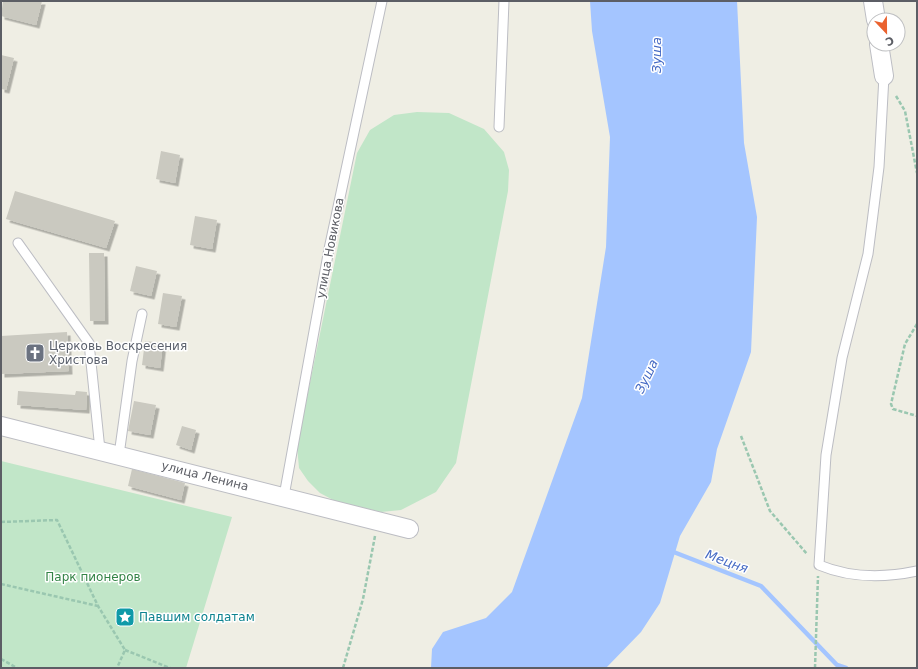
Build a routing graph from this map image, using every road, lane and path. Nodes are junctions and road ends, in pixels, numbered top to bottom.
1 (382, 1) edge
2 (504, 1) edge
3 (873, 1) edge
4 (875, 12) edge
5 (880, 52) edge
6 (884, 76) junction
7 (499, 127) dead end
8 (917, 173) edge
9 (18, 243) dead end
10 (142, 314) dead end
11 (917, 324) edge
12 (917, 416) edge
13 (1, 426) edge
14 (741, 436) dead end
15 (100, 450) junction
16 (119, 455) junction
17 (284, 496) junction
18 (378, 520) junction
19 (1, 522) edge
20 (409, 529) dead end
21 (819, 565) junction
22 (917, 571) edge
23 (1, 584) edge
24 (98, 606) junction
25 (125, 650) junction
26 (1, 659) edge
27 (17, 668) edge
28 (117, 668) edge
29 (170, 668) edge
30 (343, 668) edge
31 (815, 668) edge

1 - 17 lane, улица Новикова
2 - 7 lane
3 - 4 street
5 - 6 street
6 - 8 path
6 - 21 lane
9 - 15 lane
10 - 16 lane
11 - 12 path
13 - 15 street, улица Ленина
14 - 21 path
15 - 16 street, улица Ленина
16 - 17 street, улица Ленина
17 - 18 street, улица Ленина
18 - 20 street, улица Ленина
18 - 30 path
19 - 24 path
21 - 22 lane
21 - 31 path
23 - 24 path
24 - 25 path
25 - 28 path
25 - 29 path
26 - 27 path

